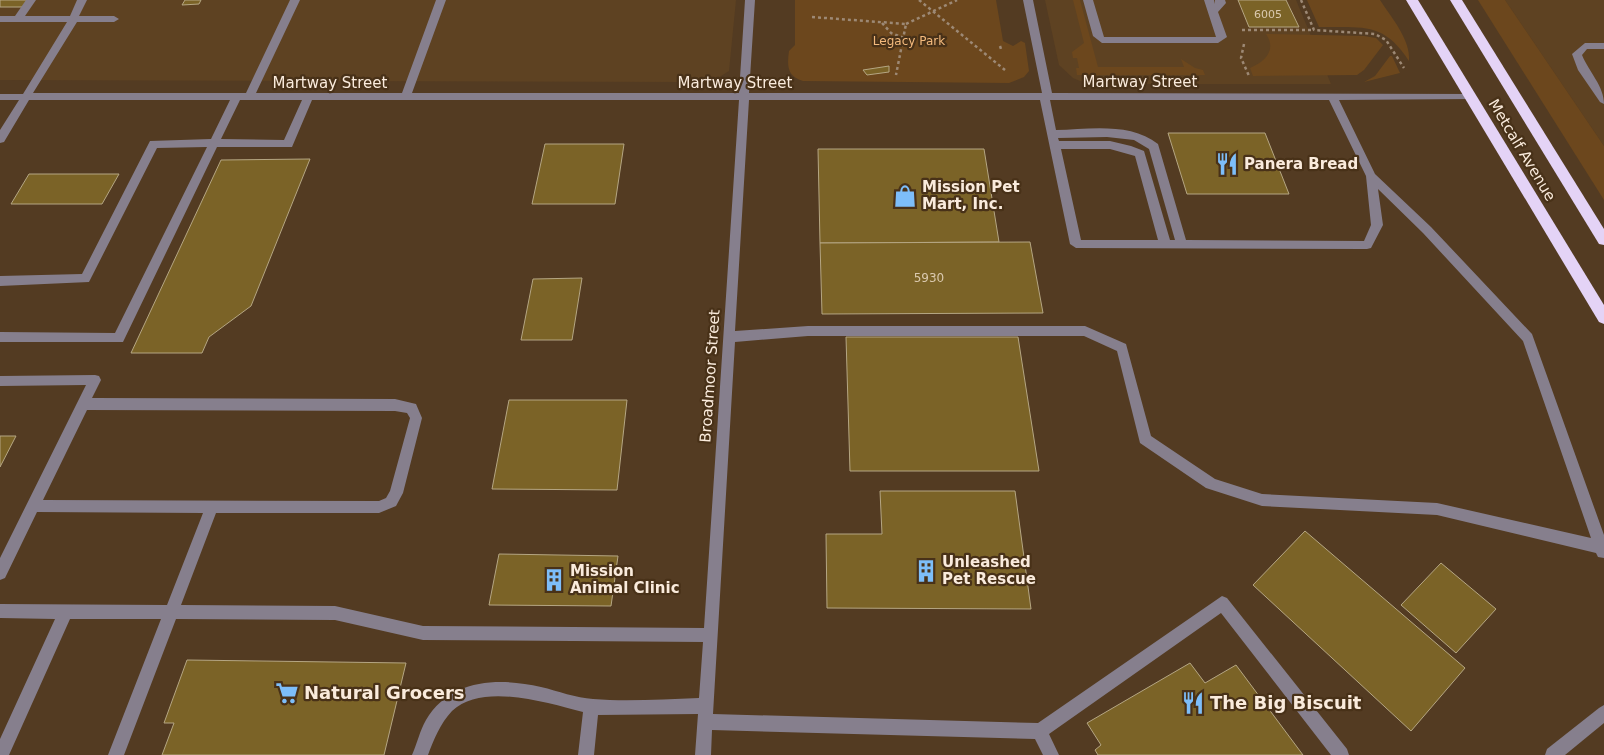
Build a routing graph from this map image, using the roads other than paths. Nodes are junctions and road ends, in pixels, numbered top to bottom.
1 (31, 0) edge
2 (82, 0) edge
3 (295, 0) edge
4 (441, 0) edge
5 (750, 0) edge
6 (1028, 0) edge
7 (1088, 0) edge
8 (1209, 0) edge
9 (1220, 0) edge
10 (1412, 0) edge
11 (1456, 0) edge
12 (1213, 11) junction
13 (0, 19) edge
14 (18, 19) junction
15 (74, 19) junction
16 (114, 19) dead end
17 (1604, 46) edge
18 (1471, 96) junction
19 (0, 97) edge
20 (27, 97) junction
21 (1046, 97) junction
22 (236, 98) junction
23 (249, 98) junction
24 (308, 98) junction
25 (405, 98) junction
26 (743, 98) junction
27 (1333, 98) junction
28 (1604, 100) edge
29 (0, 139) edge
30 (1053, 140) junction
31 (214, 144) junction
32 (1371, 176) junction
33 (1604, 240) edge
34 (1165, 244) junction
35 (1182, 244) junction
36 (0, 281) edge
37 (1604, 318) edge
38 (0, 337) edge
39 (728, 337) junction
40 (0, 381) edge
41 (83, 404) junction
42 (32, 506) junction
43 (212, 506) junction
44 (1603, 551) edge
45 (0, 573) edge
46 (0, 611) edge
47 (66, 611) junction
48 (172, 611) junction
49 (709, 635) junction
50 (591, 706) junction
51 (706, 706) junction
52 (1604, 713) edge
53 (705, 722) junction
54 (1040, 730) junction
55 (1, 755) edge
56 (116, 755) edge
57 (420, 755) edge
58 (586, 755) edge
59 (703, 755) edge
60 (1051, 755) edge
61 (1341, 755) edge
62 (1552, 755) edge

1 - 14 street
2 - 15 street
3 - 23 street
4 - 25 street
5 - 26 street, Broadmoor Street
6 - 21 street
7 - 12 street
8 - 12 street
9 - 12 street
10 - 18 highway, Metcalf Avenue
11 - 33 highway, Metcalf Avenue
13 - 14 street
14 - 15 street
15 - 16 street
15 - 20 street
17 - 28 street
18 - 27 street, Martway Street
18 - 37 highway, Metcalf Avenue
19 - 20 street, Martway Street
20 - 22 street, Martway Street
20 - 29 street
21 - 26 street, Martway Street
21 - 27 street, Martway Street
21 - 30 street
22 - 23 street, Martway Street
22 - 31 street
23 - 24 street, Martway Street
24 - 25 street, Martway Street
24 - 31 street
25 - 26 street, Martway Street
26 - 39 street, Broadmoor Street
27 - 32 street
30 - 34 street
30 - 34 street
30 - 35 street
31 - 36 street
31 - 38 street
32 - 35 street
32 - 44 street
34 - 35 street
39 - 44 street
39 - 49 street, Broadmoor Street
40 - 41 street
41 - 42 street
41 - 43 street
42 - 43 street
42 - 45 street
43 - 48 street
46 - 47 street
47 - 48 street
47 - 55 street
48 - 49 street
48 - 56 street
49 - 51 street, Broadmoor Street
50 - 51 street
50 - 57 street
50 - 58 street
51 - 53 street, Broadmoor Street
52 - 62 street
53 - 54 street
53 - 59 street, Broadmoor Street
54 - 60 street
54 - 61 street

